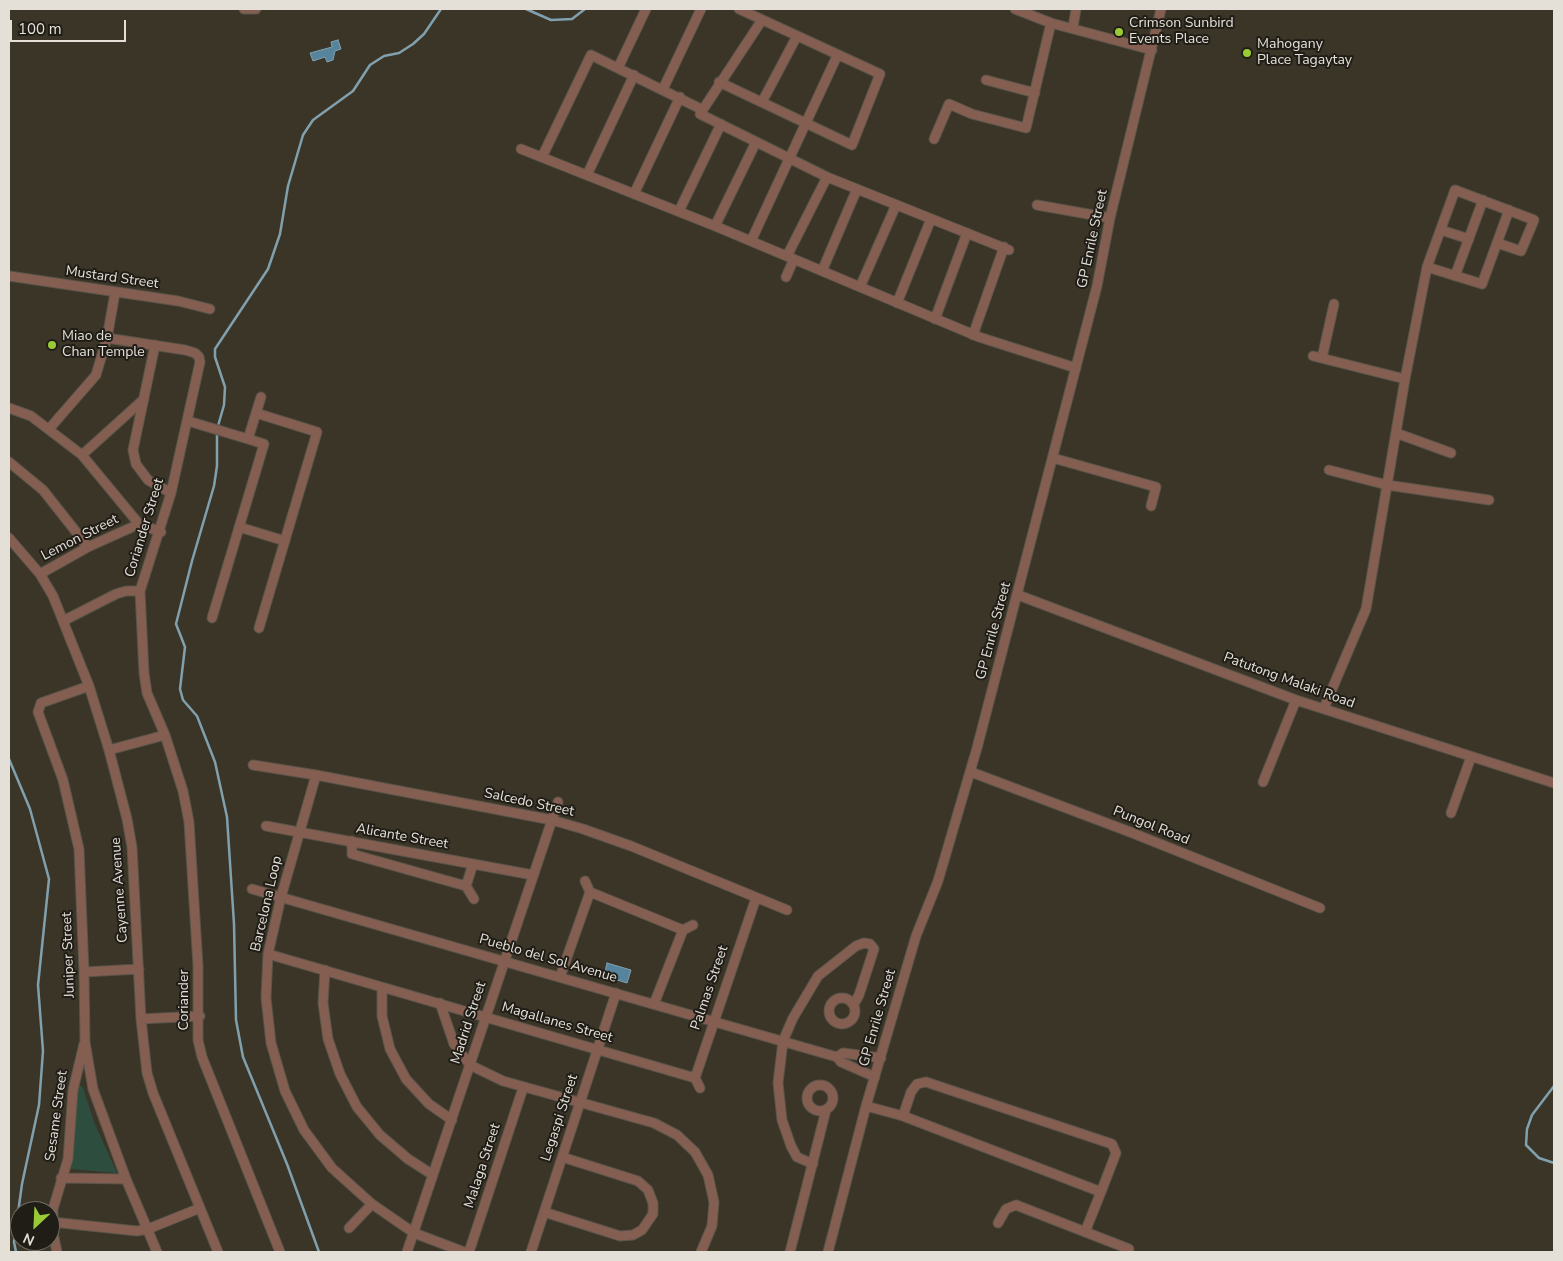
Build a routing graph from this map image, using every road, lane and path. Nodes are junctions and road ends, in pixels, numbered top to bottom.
1 (244, 9) edge
2 (256, 9) edge
3 (646, 9) edge
4 (701, 9) edge
5 (739, 9) edge
6 (1015, 9) edge
7 (1076, 9) edge
8 (1161, 9) edge
9 (762, 20) junction
10 (1051, 23) junction
11 (1073, 27) junction
12 (797, 36) junction
13 (1152, 50) junction
14 (837, 56) junction
15 (618, 68) junction
16 (634, 75) junction
17 (986, 80) dead end
18 (720, 82) junction
19 (663, 89) junction
20 (1035, 93) junction
21 (680, 97) junction
22 (762, 102) junction
23 (703, 110) junction
24 (721, 124) junction
25 (807, 124) junction
26 (934, 138) dead end
27 (756, 142) junction
28 (521, 149) dead end
29 (542, 157) junction
30 (790, 159) junction
31 (588, 175) junction
32 (827, 177) junction
33 (857, 189) junction
34 (634, 194) junction
35 (1483, 200) junction
36 (896, 205) junction
37 (1037, 205) dead end
38 (1509, 210) junction
39 (679, 211) junction
40 (1110, 218) junction
41 (931, 219) junction
42 (715, 226) junction
43 (1441, 230) junction
44 (967, 233) junction
45 (1469, 239) junction
46 (751, 241) junction
47 (1497, 243) junction
48 (791, 258) junction
49 (1427, 267) junction
50 (822, 271) junction
51 (9, 276) edge
52 (1455, 276) junction
53 (786, 277) dead end
54 (860, 287) junction
55 (115, 292) junction
56 (897, 303) junction
57 (1334, 304) dead end
58 (210, 309) dead end
59 (935, 319) junction
60 (973, 334) junction
61 (107, 338) junction
62 (155, 346) junction
63 (1313, 356) dead end
64 (1322, 358) junction
65 (1076, 368) junction
66 (1405, 379) junction
67 (261, 397) dead end
68 (144, 398) junction
69 (9, 408) edge
70 (256, 413) junction
71 (188, 421) junction
72 (49, 429) junction
73 (1396, 433) junction
74 (248, 439) junction
75 (1451, 453) dead end
76 (82, 455) junction
77 (1053, 458) junction
78 (9, 462) edge
79 (1329, 470) dead end
80 (1387, 485) junction
81 (171, 493) junction
82 (1489, 500) dead end
83 (1151, 506) dead end
84 (140, 524) junction
85 (239, 527) junction
86 (161, 532) junction
87 (9, 538) edge
88 (285, 541) junction
89 (88, 547) junction
90 (40, 574) junction
91 (140, 591) junction
92 (1018, 595) junction
93 (212, 618) dead end
94 (64, 620) junction
95 (259, 628) dead end
96 (89, 686) junction
97 (1296, 700) junction
98 (1324, 708) junction
99 (165, 735) junction
100 (109, 750) junction
101 (1471, 757) junction
102 (253, 765) dead end
103 (971, 772) junction
104 (316, 775) junction
105 (1263, 782) dead end
106 (1554, 783) edge
107 (558, 802) dead end
108 (1451, 813) dead end
109 (552, 820) junction
110 (266, 826) dead end
111 (300, 832) junction
112 (352, 842) junction
113 (473, 864) junction
114 (533, 876) junction
115 (585, 881) dead end
116 (466, 886) junction
117 (252, 889) dead end
118 (590, 892) junction
119 (281, 897) junction
120 (756, 898) junction
121 (474, 899) dead end
122 (1320, 908) dead end
123 (787, 910) dead end
124 (693, 925) dead end
125 (683, 930) junction
126 (268, 954) junction
127 (504, 961) junction
128 (139, 969) junction
129 (325, 970) junction
130 (84, 972) junction
131 (560, 977) junction
132 (382, 987) junction
133 (616, 993) junction
134 (440, 1003) junction
135 (654, 1004) junction
136 (854, 1004) dead end
137 (200, 1016) junction
138 (486, 1017) junction
139 (141, 1019) junction
140 (713, 1021) junction
141 (783, 1041) junction
142 (85, 1042) junction
143 (598, 1049) junction
144 (837, 1057) junction
145 (881, 1058) junction
146 (470, 1064) junction
147 (875, 1077) junction
148 (695, 1078) junction
149 (523, 1088) junction
150 (700, 1088) dead end
151 (580, 1103) junction
152 (866, 1106) junction
153 (826, 1110) dead end
154 (903, 1116) junction
155 (452, 1120) junction
156 (562, 1158) junction
157 (812, 1164) junction
158 (433, 1175) junction
159 (61, 1178) junction
160 (126, 1179) junction
161 (1101, 1192) junction
162 (54, 1201) edge
163 (372, 1204) junction
164 (200, 1208) junction
165 (544, 1212) junction
166 (60, 1223) edge
167 (998, 1223) dead end
168 (349, 1228) dead end
169 (148, 1229) junction
170 (1085, 1232) junction
171 (414, 1233) junction
172 (1129, 1249) dead end
173 (157, 1252) edge
174 (218, 1252) edge
175 (280, 1252) edge
176 (407, 1252) edge
177 (464, 1252) edge
178 (469, 1252) edge
179 (531, 1252) edge
180 (701, 1252) edge
181 (790, 1252) edge
182 (828, 1252) edge

1 - 2 street
3 - 15 street
4 - 19 street
5 - 9 street
6 - 10 street
7 - 11 street
8 - 13 street, GP Enrile Street
9 - 12 street
9 - 18 street
10 - 11 street
10 - 20 street
11 - 13 street
12 - 14 street
12 - 22 street
13 - 40 street, GP Enrile Street
14 - 25 street
14 - 25 street
15 - 16 street
15 - 29 street
16 - 19 street
16 - 31 street
17 - 20 street
18 - 22 street
18 - 23 street
19 - 21 street
20 - 26 street
21 - 23 street
21 - 34 street
22 - 25 street
23 - 24 street
24 - 27 street
24 - 39 street
25 - 30 street
27 - 30 street
27 - 42 street
28 - 29 street
29 - 31 street
30 - 32 street
30 - 46 street
31 - 34 street
32 - 33 street
32 - 48 street
33 - 36 street
33 - 50 street
34 - 39 street
35 - 38 street
35 - 43 street
35 - 45 street
36 - 41 street
36 - 54 street
37 - 40 street
38 - 47 street
38 - 47 street
39 - 42 street
40 - 65 street, GP Enrile Street
41 - 44 street
41 - 56 street
42 - 46 street
43 - 45 street
43 - 49 street
44 - 59 street
44 - 60 street
45 - 52 street
46 - 48 street
47 - 52 street
48 - 50 street
48 - 53 street
49 - 52 street
49 - 66 street
50 - 54 street
51 - 55 street, Mustard Street
54 - 56 street
55 - 58 street, Mustard Street
55 - 61 street
56 - 59 street
57 - 64 street
59 - 60 street
60 - 65 street
61 - 62 street
61 - 72 street
62 - 68 street
62 - 71 street, Coriander Street
63 - 64 street
64 - 66 street
65 - 77 street, GP Enrile Street
66 - 73 street
67 - 70 street
68 - 76 street
68 - 81 street
69 - 72 street
70 - 74 street
70 - 88 street
71 - 74 street
71 - 81 street, Coriander Street
72 - 76 street
73 - 75 street
73 - 80 street
74 - 85 street
76 - 84 street
77 - 83 street
77 - 92 street, GP Enrile Street
78 - 89 street
79 - 80 street
80 - 82 street
80 - 98 street
81 - 86 street, Coriander Street
84 - 86 street, Lemon Street
84 - 89 street, Lemon Street
85 - 88 street
85 - 93 street
86 - 91 street, Coriander Street
87 - 90 street, Cayenne Avenue
88 - 95 street
89 - 90 street, Lemon Street
90 - 94 street, Cayenne Avenue
91 - 94 street
91 - 99 street, Coriander Street
92 - 97 street, Patutong Malaki Road
92 - 103 street, GP Enrile Street
94 - 96 street, Cayenne Avenue
96 - 100 street, Cayenne Avenue
96 - 130 street, Juniper Street
97 - 98 street, Patutong Malaki Road
97 - 105 street
98 - 101 street, Patutong Malaki Road
99 - 100 street
99 - 137 street, Coriander
100 - 128 street, Cayenne Avenue
101 - 106 street, Patutong Malaki Road
101 - 108 street
102 - 104 street, Salcedo Street
103 - 122 street, Pungol Road
103 - 145 street, GP Enrile Street
104 - 109 street, Salcedo Street
104 - 111 street, Barcelona Loop
107 - 109 street, Madrid Street
109 - 114 street, Madrid Street
109 - 120 street, Salcedo Street
110 - 111 street, Alicante Street
111 - 112 street, Alicante Street
111 - 119 street, Barcelona Loop
112 - 113 street, Alicante Street
112 - 116 street
113 - 114 street, Alicante Street
113 - 116 street
114 - 127 street, Madrid Street
115 - 118 street
116 - 121 street
117 - 119 street, Pueblo del Sol Avenue
118 - 125 street
118 - 131 street
119 - 126 street, Barcelona Loop
119 - 127 street, Pueblo del Sol Avenue
120 - 123 street, Salcedo Street
120 - 140 street, Palmas Street
124 - 125 street
125 - 135 street
126 - 129 street, Magallanes Street
126 - 163 street, Barcelona Loop
127 - 131 street, Pueblo del Sol Avenue
127 - 138 street, Madrid Street
128 - 130 street
128 - 139 street, Cayenne Avenue
129 - 132 street, Magallanes Street
129 - 158 street
130 - 142 street, Juniper Street
131 - 133 street, Pueblo del Sol Avenue
132 - 134 street, Magallanes Street
132 - 155 street
133 - 135 street, Pueblo del Sol Avenue
133 - 143 street, Legaspi Street
134 - 138 street, Magallanes Street
134 - 146 street
135 - 140 street, Pueblo del Sol Avenue
136 - 141 street
137 - 139 street
137 - 175 street, Coriander
138 - 143 street, Magallanes Street
138 - 146 street, Madrid Street
139 - 164 street, Cayenne Avenue
140 - 141 street, Pueblo del Sol Avenue
140 - 148 street, Palmas Street
141 - 144 street, Pueblo del Sol Avenue
141 - 157 street
142 - 159 street, Sesame Street
142 - 160 street, Juniper Street
143 - 148 street, Magallanes Street
143 - 151 street, Legaspi Street
144 - 145 street, Pueblo del Sol Avenue
144 - 147 street, Pueblo del Sol Avenue
145 - 147 street, GP Enrile Street
146 - 149 street
146 - 155 street, Madrid Street
147 - 152 street, GP Enrile Street
148 - 150 street
149 - 151 street
149 - 178 street, Malaga Street
151 - 156 street, Legaspi Street
151 - 180 street
152 - 154 street
152 - 182 street, GP Enrile Street
153 - 157 street
154 - 161 street
154 - 161 street
155 - 158 street, Madrid Street
156 - 165 street, Legaspi Street
156 - 165 street
157 - 181 street
158 - 171 street, Madrid Street
159 - 160 street
159 - 162 street, Sesame Street
160 - 169 street, Juniper Street
161 - 170 street
163 - 168 street
163 - 171 street, Barcelona Loop
164 - 169 street
164 - 174 street, Cayenne Avenue
165 - 179 street, Legaspi Street
166 - 169 street
167 - 170 street
169 - 173 street, Juniper Street
170 - 172 street
171 - 176 street, Madrid Street
171 - 177 street, Barcelona Loop

